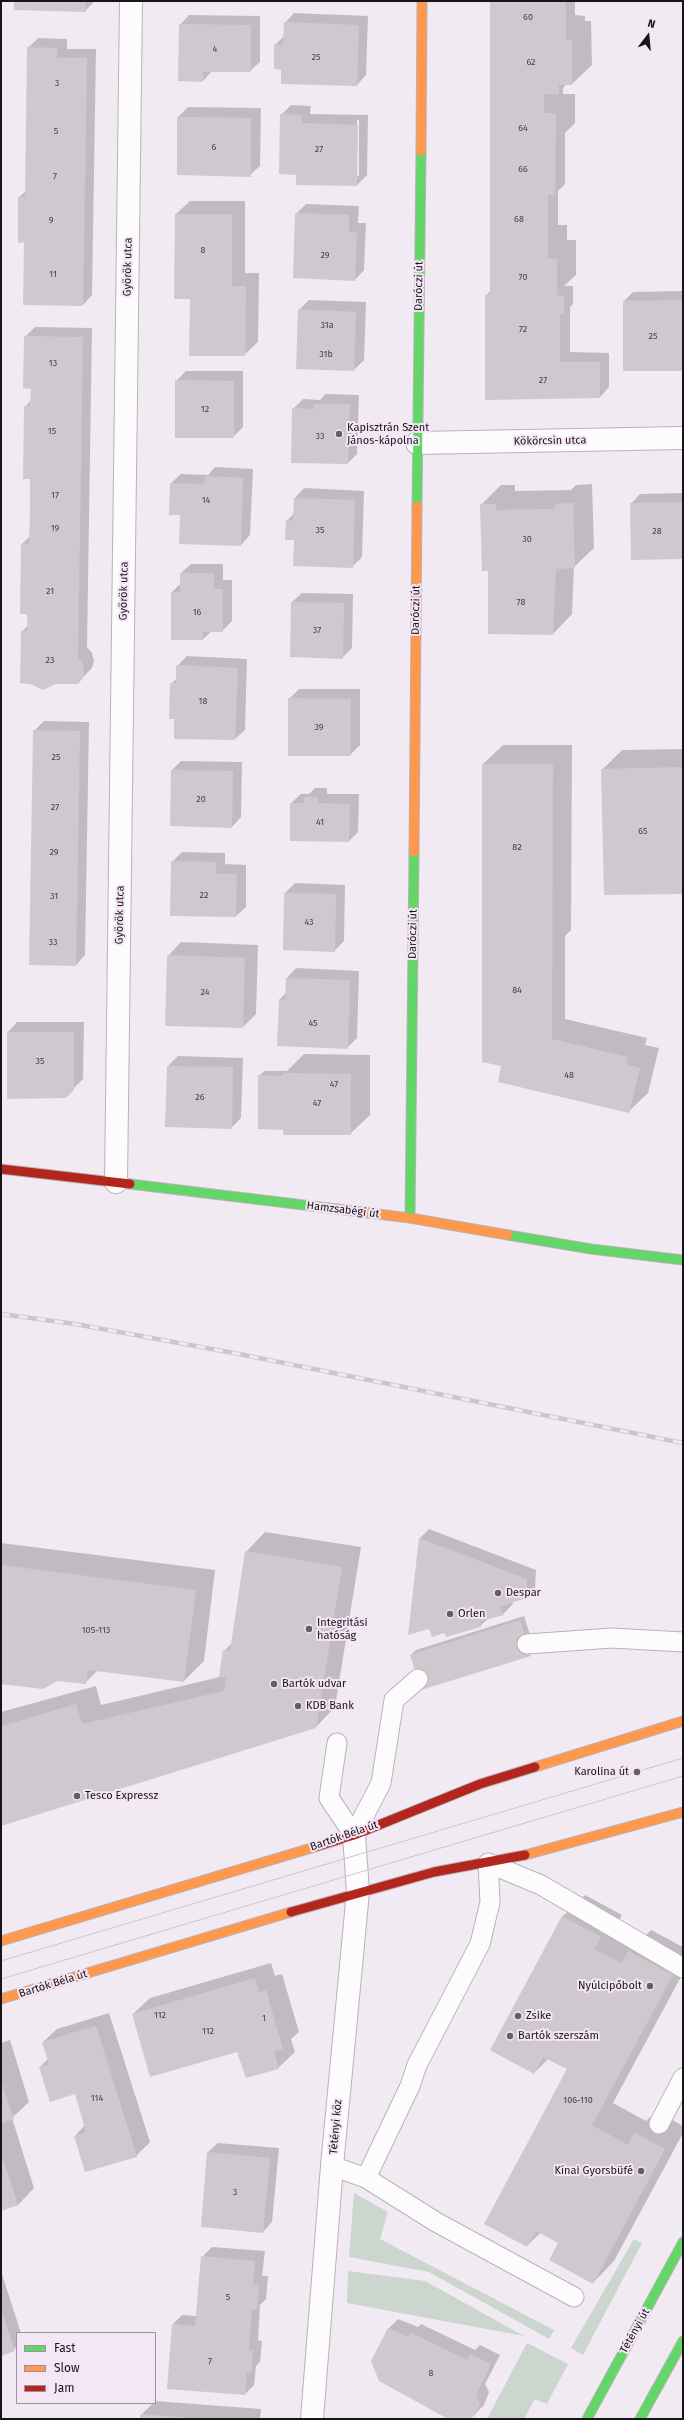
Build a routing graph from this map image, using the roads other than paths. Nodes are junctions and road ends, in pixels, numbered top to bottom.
1 (131, 1) edge
2 (422, 1) edge
3 (683, 438) edge
4 (417, 443) junction
5 (1, 1169) edge
6 (116, 1182) junction
7 (410, 1218) junction
8 (683, 1260) edge
9 (683, 1642) edge
10 (527, 1644) dead end
11 (418, 1679) dead end
12 (683, 1721) edge
13 (336, 1743) dead end
14 (683, 1812) edge
15 (670, 1816) junction
16 (683, 1819) edge
17 (354, 1835) junction
18 (488, 1863) junction
19 (358, 1892) junction
20 (1, 1941) edge
21 (683, 1968) edge
22 (1, 1999) edge
23 (683, 2078) edge
24 (659, 2124) dead end
25 (332, 2166) junction
26 (366, 2178) junction
27 (683, 2242) edge
28 (574, 2297) dead end
29 (683, 2341) edge
30 (312, 2419) edge
31 (587, 2419) edge
32 (640, 2419) edge

1 - 6 street, Györök utca
2 - 4 street, Daróczi út
3 - 4 street, Kökörcsin utca
4 - 7 street, Daróczi út
5 - 6 street, Hamzsabégi út
6 - 7 street, Hamzsabégi út
7 - 8 street, Hamzsabégi út
9 - 10 lane
11 - 17 lane
12 - 17 street, Bartók Béla út
13 - 17 lane
14 - 15 street, Bartók Béla út
15 - 16 street
15 - 18 street, Bartók Béla út
17 - 19 street, Tétényi köz
17 - 20 street, Bartók Béla út
18 - 19 street, Bartók Béla út
18 - 21 lane
18 - 26 lane
19 - 22 street, Bartók Béla út
19 - 25 street, Tétényi köz
23 - 24 lane
25 - 26 lane
25 - 30 street, Tétényi köz
26 - 28 lane
27 - 31 street, Tétényi út
29 - 32 street

